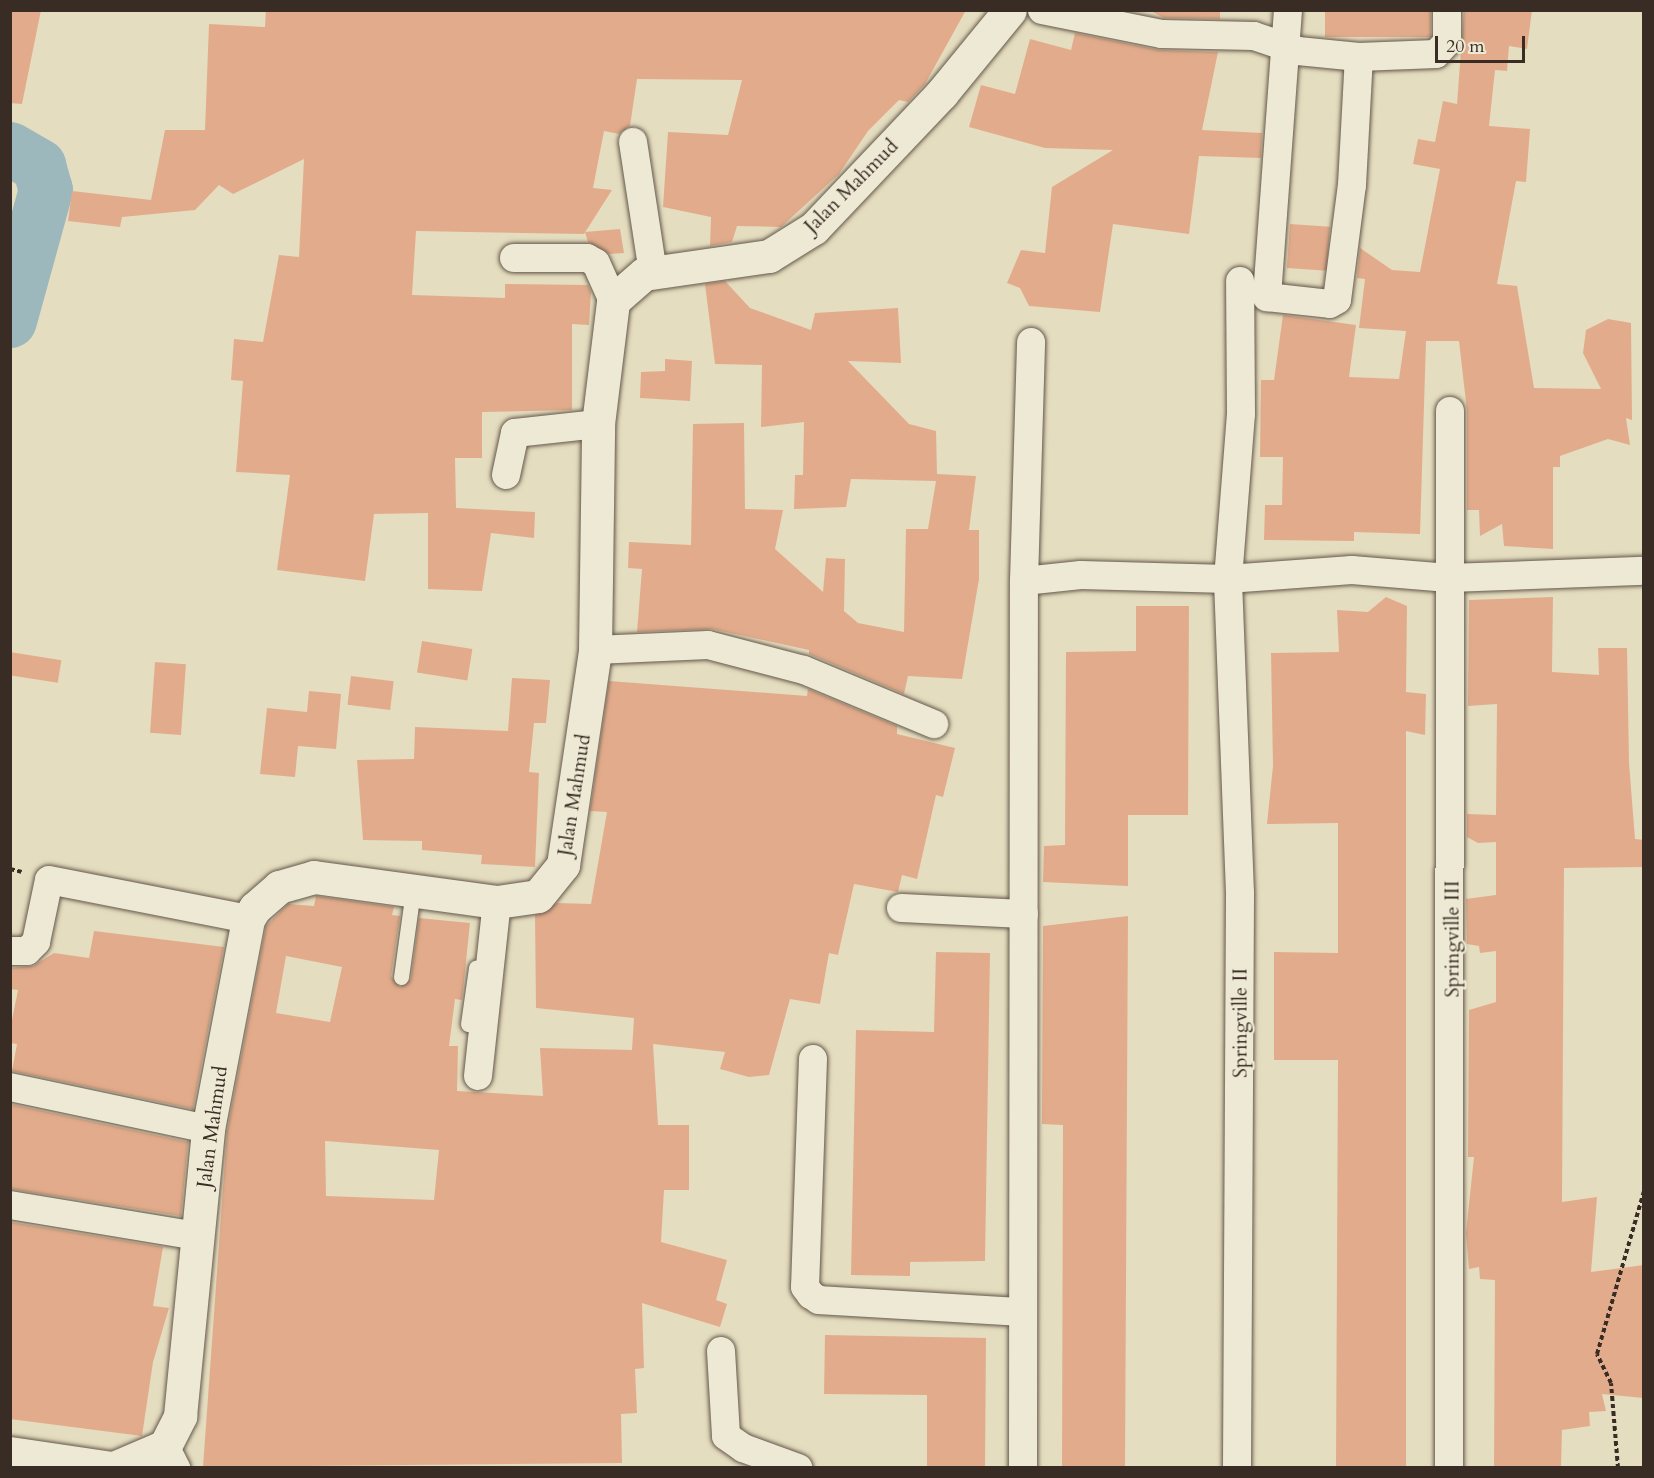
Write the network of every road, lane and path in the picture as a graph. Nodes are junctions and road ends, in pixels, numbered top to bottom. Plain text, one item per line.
1 (1010, 10) edge
2 (1042, 10) edge
3 (1287, 10) edge
4 (1447, 10) edge
5 (1285, 47) junction
6 (1359, 57) junction
7 (633, 142) dead end
8 (514, 258) dead end
9 (653, 273) junction
10 (1240, 281) dead end
11 (613, 301) junction
12 (1031, 342) dead end
13 (1450, 411) dead end
14 (598, 424) junction
15 (506, 475) dead end
16 (1644, 571) edge
17 (1449, 578) junction
18 (1228, 579) junction
19 (1024, 581) junction
20 (596, 650) junction
21 (933, 724) dead end
22 (413, 890) junction
23 (491, 901) junction
24 (901, 908) dead end
25 (1024, 914) junction
26 (248, 919) junction
27 (10, 951) edge
28 (401, 977) dead end
29 (468, 1023) dead end
30 (813, 1059) dead end
31 (478, 1076) dead end
32 (10, 1087) edge
33 (208, 1130) junction
34 (1644, 1191) edge
35 (10, 1205) edge
36 (198, 1236) junction
37 (1022, 1312) junction
38 (722, 1351) dead end
39 (10, 1453) edge
40 (170, 1457) edge
41 (113, 1467) edge
42 (798, 1467) edge
43 (1023, 1467) edge
44 (1237, 1467) edge
45 (1449, 1467) edge
46 (1618, 1467) edge

1 - 9 street, Jalan Mahmud
2 - 5 street
3 - 5 street
4 - 6 street
5 - 6 street
5 - 6 street
7 - 9 street
8 - 11 street
9 - 11 street, Jalan Mahmud
10 - 18 street, Springville II
11 - 14 street, Jalan Mahmud
12 - 19 street
13 - 17 street, Springville III
14 - 15 street
14 - 20 street, Jalan Mahmud
16 - 17 street
17 - 18 street
17 - 45 street, Springville III
18 - 19 street
18 - 44 street, Springville II
19 - 25 street
20 - 21 street
20 - 23 street, Jalan Mahmud
22 - 23 street, Jalan Mahmud
22 - 26 street, Jalan Mahmud
22 - 28 lane
23 - 29 lane
23 - 31 street
24 - 25 street
25 - 37 street
26 - 27 street
26 - 33 street, Jalan Mahmud
30 - 37 street
32 - 33 street
33 - 36 street, Jalan Mahmud
34 - 46 path
35 - 36 street
36 - 40 street, Jalan Mahmud
37 - 43 street
38 - 42 street
39 - 41 street, Jalan Mahmud
40 - 41 street, Jalan Mahmud

